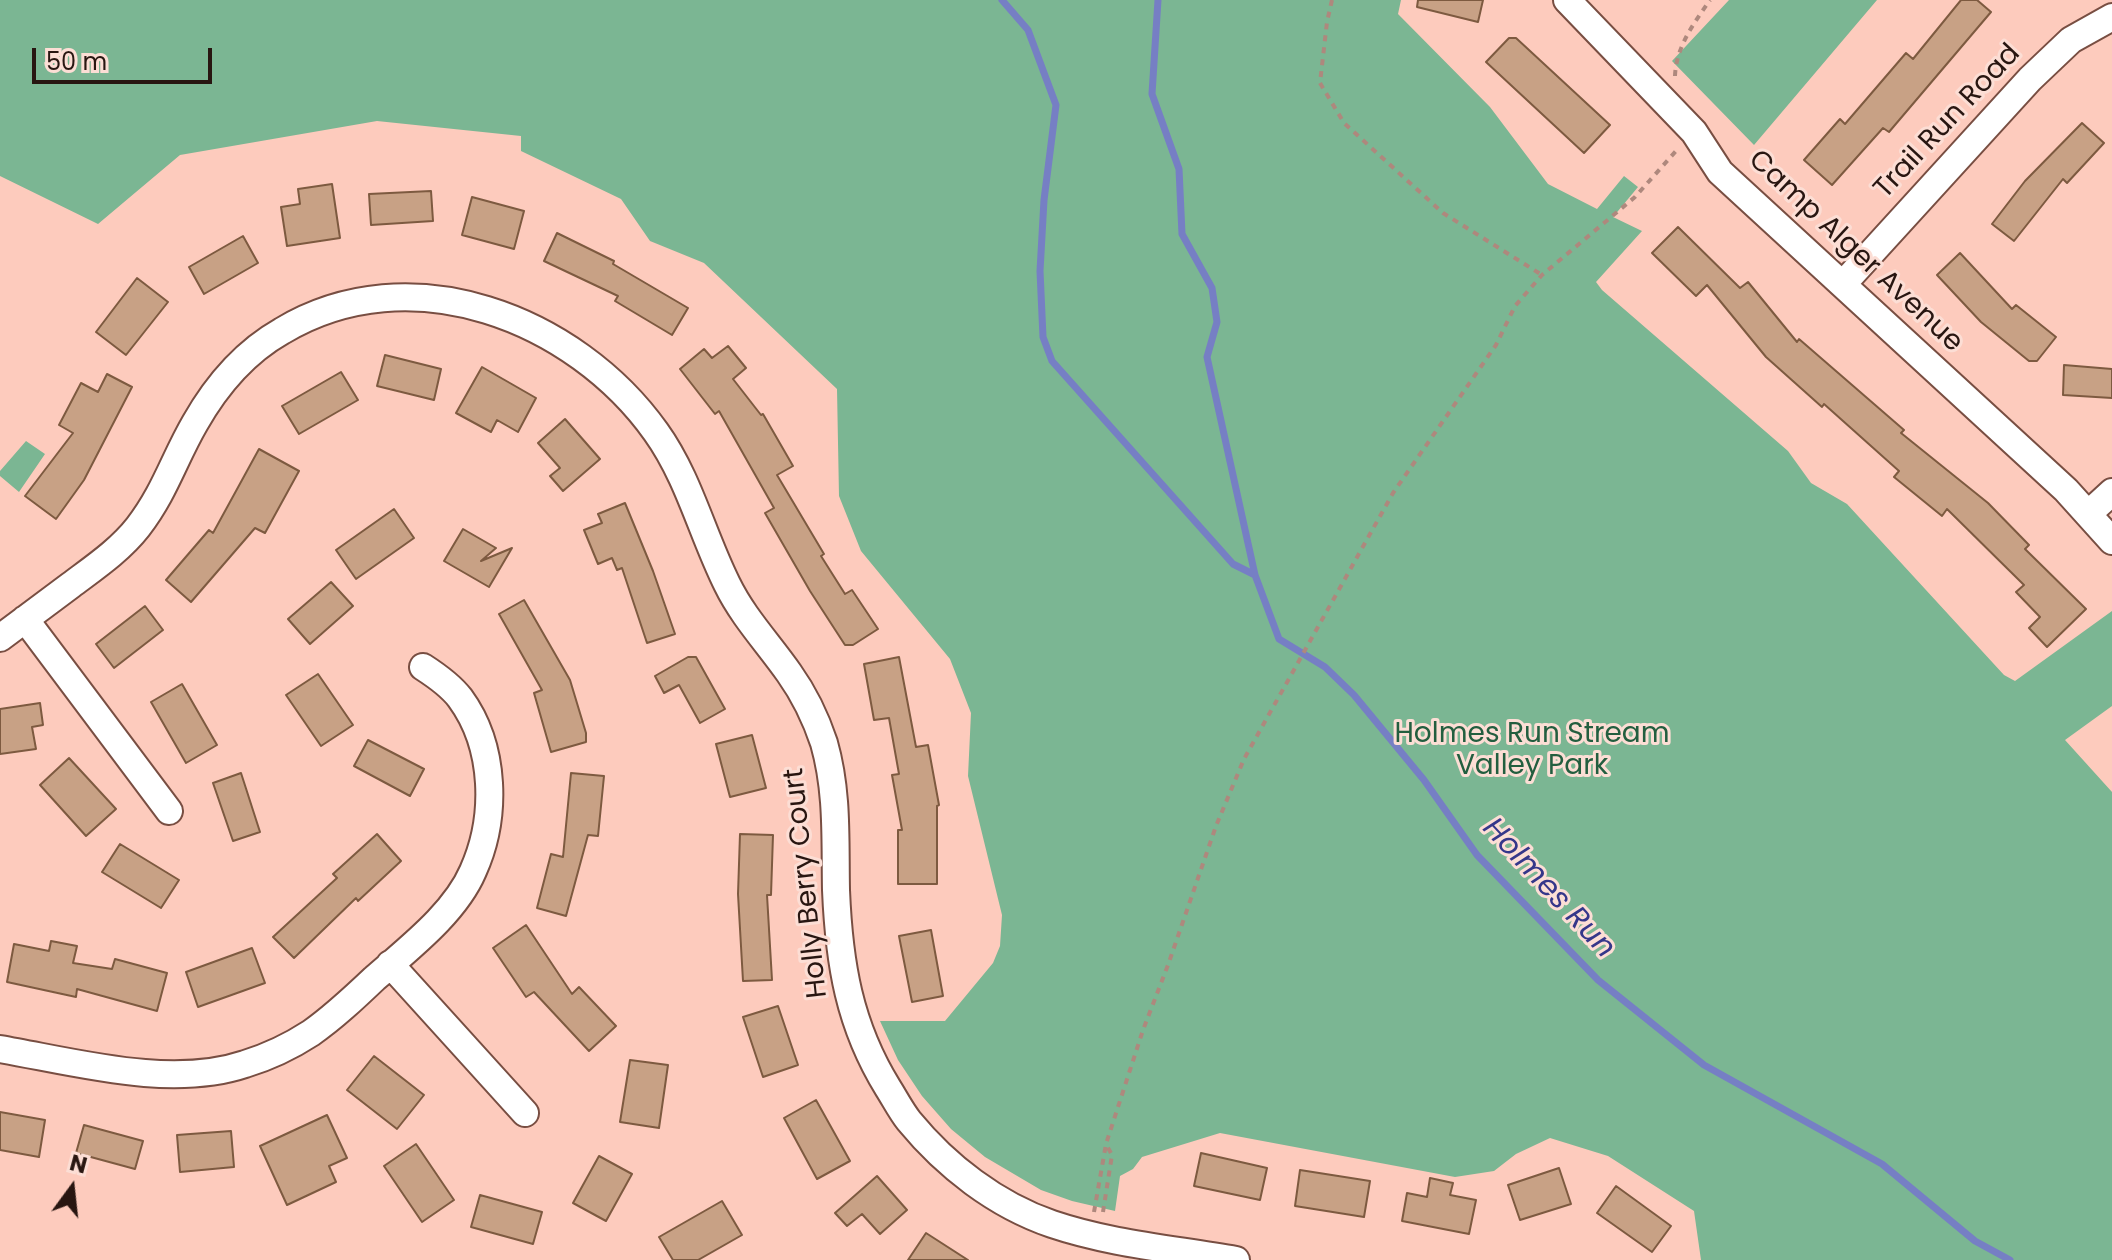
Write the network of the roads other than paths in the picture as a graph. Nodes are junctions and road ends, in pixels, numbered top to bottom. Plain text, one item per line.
1 (1567, 0) edge
2 (2112, 17) edge
3 (1843, 284) junction
4 (2112, 492) edge
5 (2088, 514) junction
6 (2112, 541) edge
7 (25, 619) junction
8 (0, 638) edge
9 (423, 667) dead end
10 (169, 811) dead end
11 (390, 964) junction
12 (0, 1049) edge
13 (525, 1113) dead end
14 (1236, 1260) edge

1 - 3 street, Camp Alger Avenue
2 - 3 street, Trail Run Road
3 - 5 street, Camp Alger Avenue
4 - 5 street
5 - 6 street, Camp Alger Avenue
7 - 8 street, Holly Berry Court
7 - 10 street
7 - 14 street, Holly Berry Court
9 - 11 street
11 - 12 street
11 - 13 street

